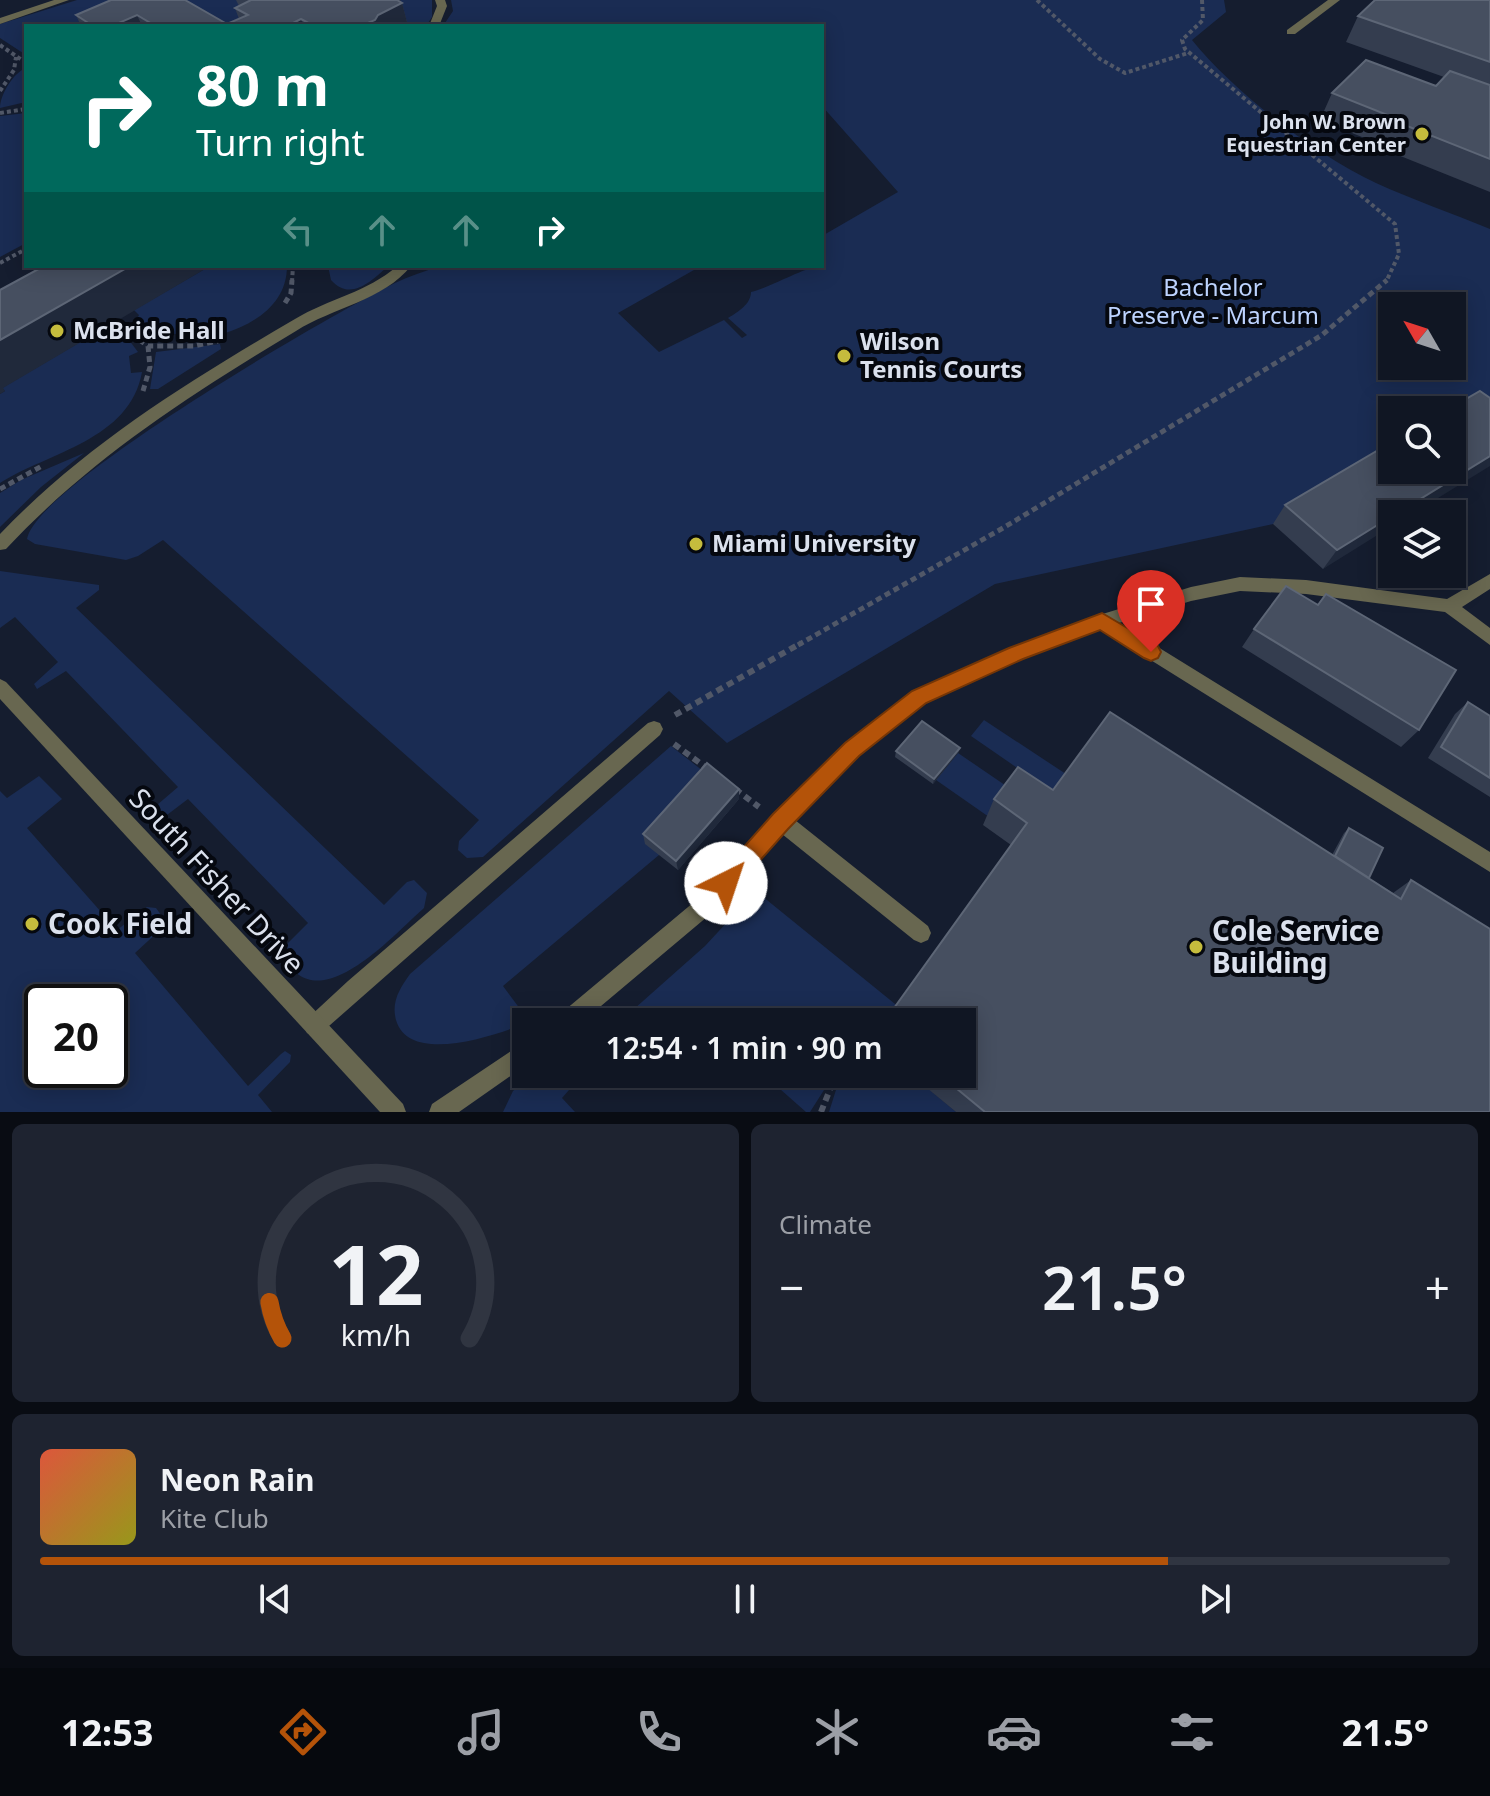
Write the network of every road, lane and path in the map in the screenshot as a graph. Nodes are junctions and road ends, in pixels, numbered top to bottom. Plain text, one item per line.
1 (64, 0) edge
2 (440, 0) edge
3 (1037, 0) edge
4 (1202, 0) edge
5 (1335, 0) edge
6 (0, 21) edge
7 (435, 24) edge
8 (1291, 32) dead end
9 (0, 45) edge
10 (6, 49) junction
11 (0, 52) edge
12 (1188, 53) junction
13 (16, 57) junction
14 (24, 62) edge
15 (0, 91) edge
16 (24, 109) edge
17 (0, 113) edge
18 (24, 251) edge
19 (0, 263) edge
20 (402, 268) edge
21 (115, 322) dead end
22 (231, 341) dead end
23 (0, 544) edge
24 (1490, 581) edge
25 (1449, 606) junction
26 (1102, 621) junction
27 (1490, 638) edge
28 (0, 687) edge
29 (654, 729) joint
30 (674, 744) dead end
31 (711, 771) edge
32 (733, 788) edge
33 (781, 821) junction
34 (1490, 863) edge
35 (921, 933) dead end
36 (583, 1008) edge
37 (314, 1026) junction
38 (512, 1062) edge
39 (830, 1088) edge
40 (395, 1112) edge
41 (440, 1112) edge
42 (821, 1112) edge

1 - 6 street
2 - 7 street
3 - 12 path
4 - 12 path
5 - 8 street
9 - 10 path
10 - 11 path
10 - 13 path
12 - 29 path
13 - 14 path
13 - 15 path
16 - 17 path
18 - 19 path
20 - 23 street
21 - 22 path
24 - 25 street
25 - 26 street
25 - 27 street
26 - 33 street
26 - 34 street
28 - 37 street, South Fisher Drive
29 - 37 street
30 - 31 path
32 - 33 path
33 - 35 street
33 - 36 street
37 - 40 street, South Fisher Drive
38 - 41 street
39 - 42 path

